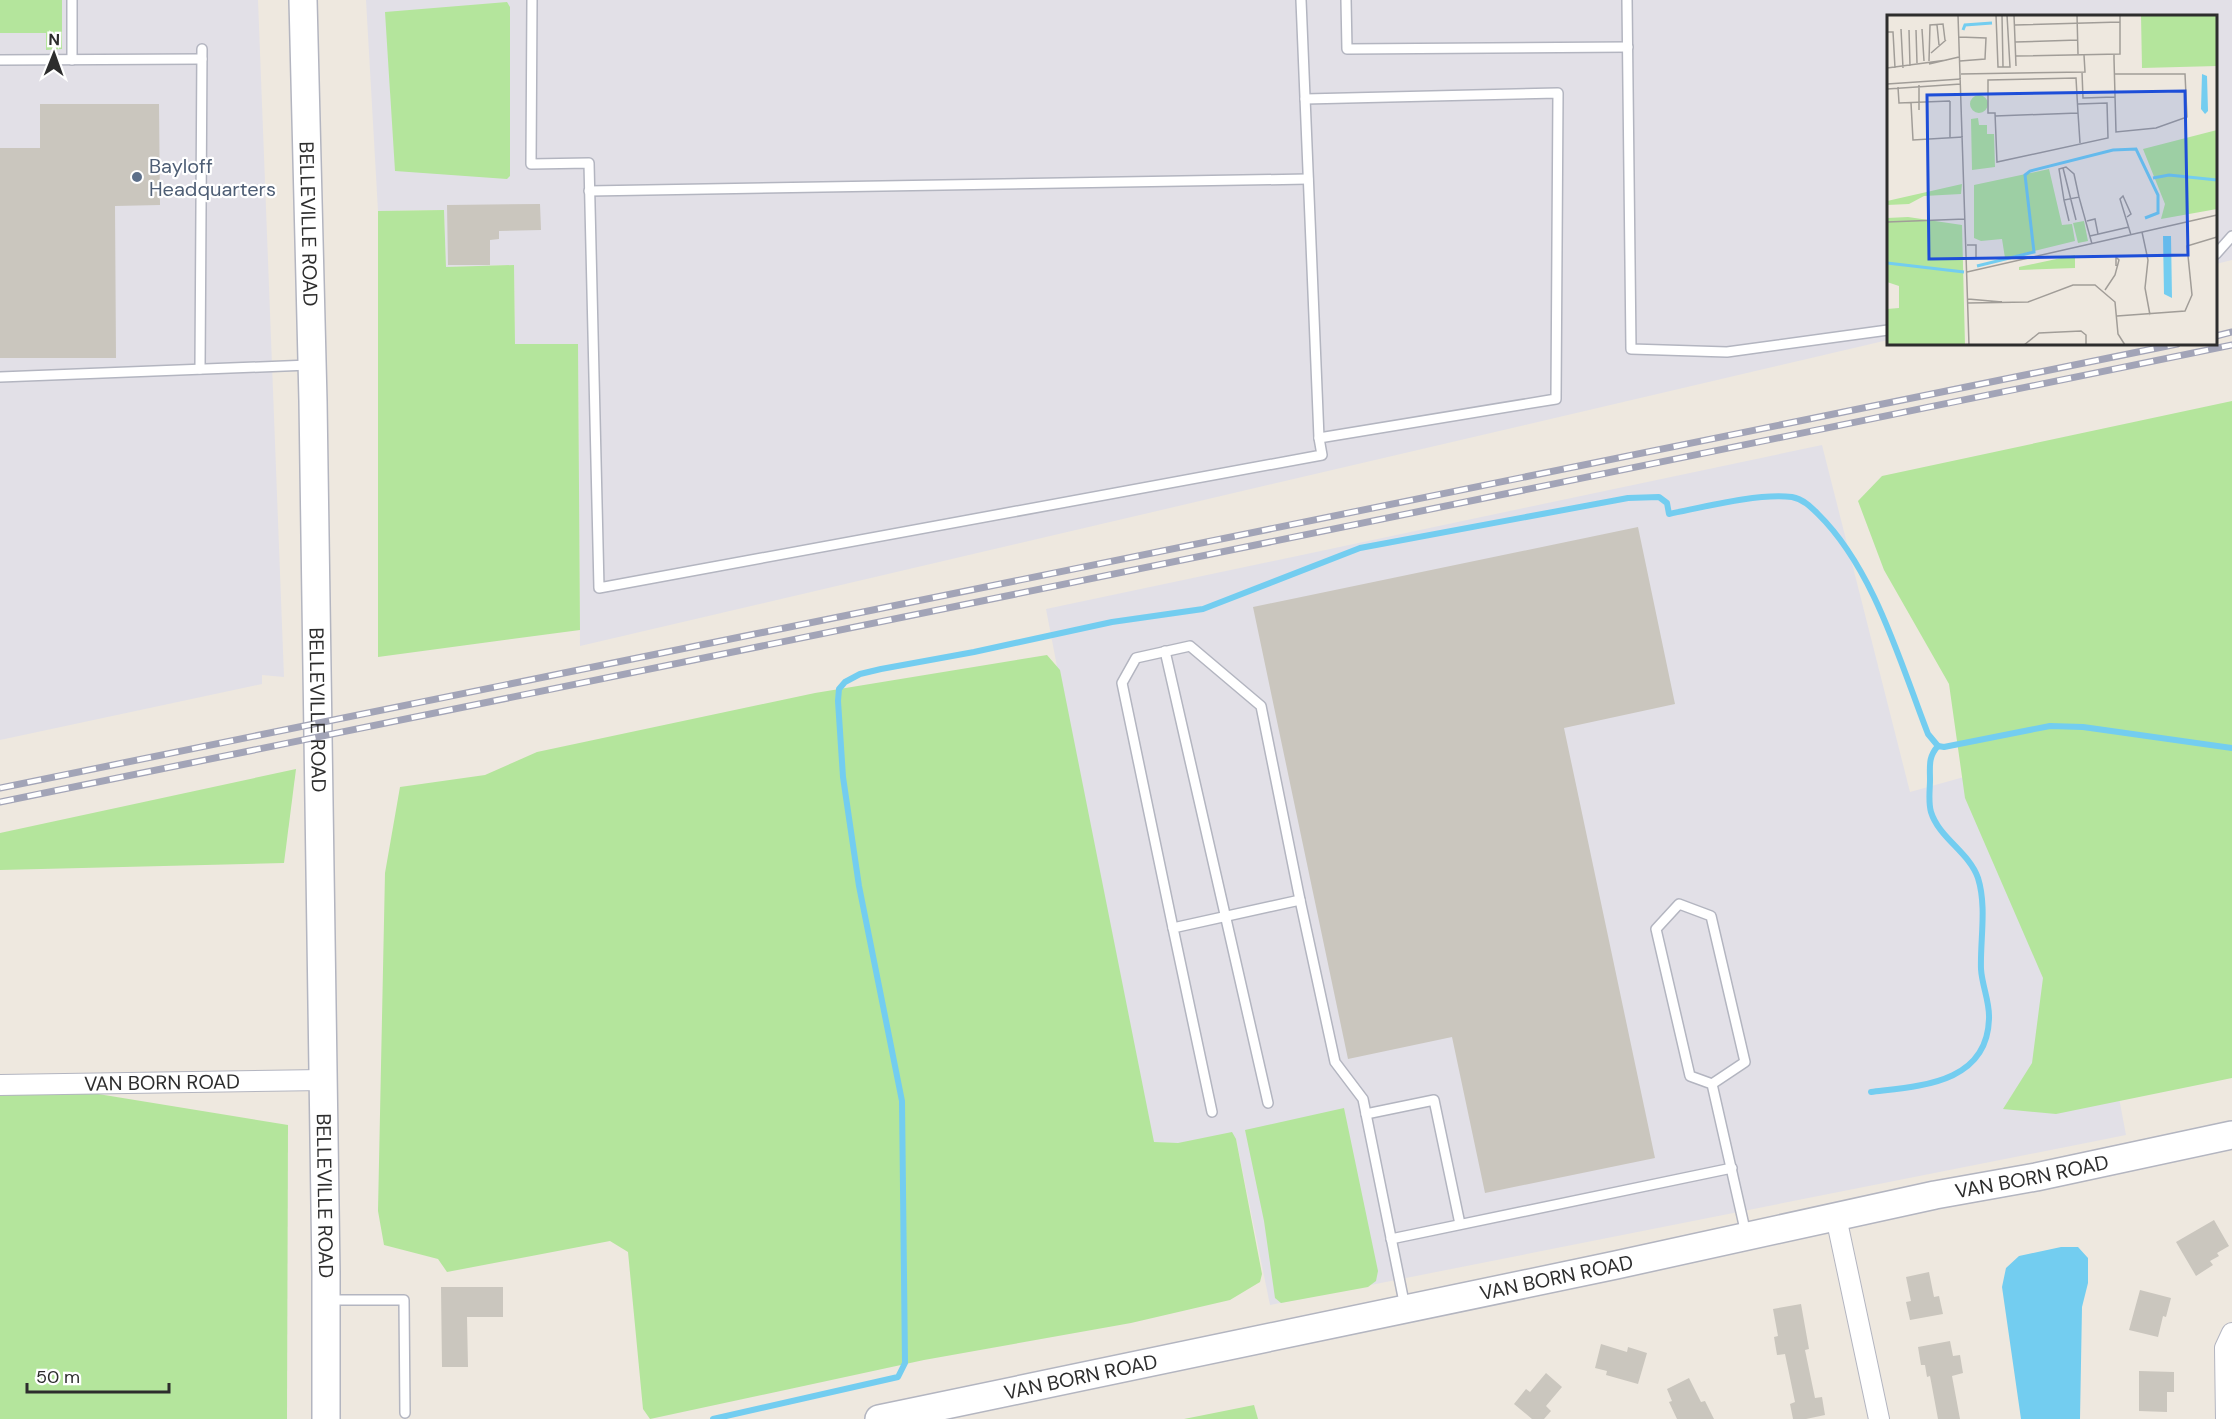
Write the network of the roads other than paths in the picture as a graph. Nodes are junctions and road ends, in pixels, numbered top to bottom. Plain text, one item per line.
1 (72, 0) edge
2 (303, 0) edge
3 (531, 0) edge
4 (1301, 0) edge
5 (1346, 0) edge
6 (1627, 0) edge
7 (1628, 47) junction
8 (0, 60) edge
9 (72, 60) junction
10 (1305, 99) junction
11 (1308, 179) junction
12 (589, 191) junction
13 (2232, 236) edge
14 (2217, 253) edge
15 (1887, 330) edge
16 (310, 365) junction
17 (200, 369) junction
18 (0, 377) edge
19 (1319, 438) junction
20 (1165, 651) junction
21 (1300, 900) junction
22 (1225, 917) junction
23 (1173, 928) junction
24 (323, 1080) junction
25 (1712, 1084) junction
26 (0, 1085) edge
27 (1268, 1103) dead end
28 (1212, 1112) dead end
29 (1366, 1114) junction
30 (2232, 1135) edge
31 (1732, 1168) junction
32 (1836, 1217) junction
33 (1460, 1224) junction
34 (1746, 1236) junction
35 (1391, 1239) junction
36 (326, 1300) junction
37 (1406, 1309) junction
38 (2232, 1333) edge
39 (405, 1413) dead end
40 (326, 1419) edge
41 (879, 1419) edge
42 (1879, 1419) edge
43 (2226, 1419) edge

1 - 9 lane
2 - 16 main road, BELLEVILLE ROAD
3 - 12 lane
4 - 10 lane
5 - 7 lane
6 - 7 lane
7 - 15 lane
8 - 9 lane
9 - 17 lane
10 - 11 lane
10 - 19 lane
11 - 12 lane
11 - 19 lane
12 - 19 lane
13 - 14 lane
16 - 17 lane
16 - 24 main road, BELLEVILLE ROAD
17 - 18 lane
20 - 21 lane
20 - 22 lane
20 - 23 lane
21 - 22 lane
21 - 29 lane
22 - 23 lane
22 - 27 lane
23 - 28 lane
24 - 26 street, VAN BORN ROAD
24 - 36 main road, BELLEVILLE ROAD
25 - 25 lane
25 - 31 lane
29 - 33 lane
29 - 35 lane
30 - 32 main road, VAN BORN ROAD
31 - 33 lane
31 - 34 lane
32 - 34 main road, VAN BORN ROAD
32 - 42 street
33 - 35 lane
34 - 37 main road, VAN BORN ROAD
35 - 37 lane
36 - 39 lane
36 - 40 main road, BELLEVILLE ROAD
37 - 41 main road, VAN BORN ROAD
38 - 43 street

